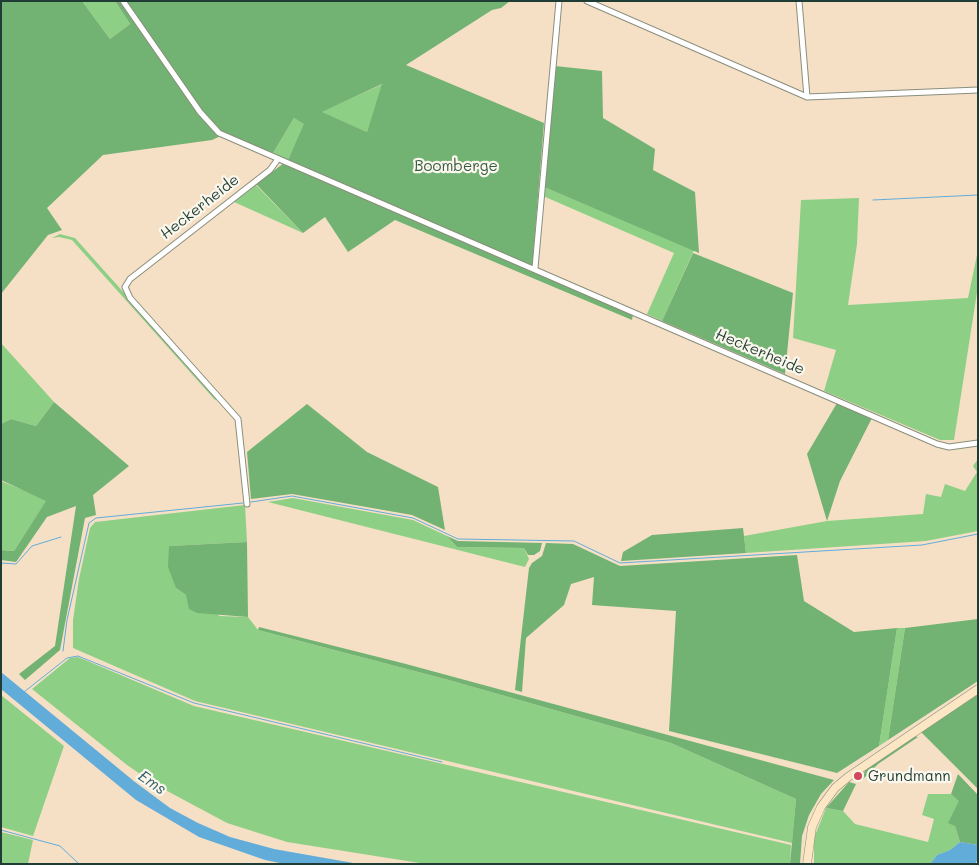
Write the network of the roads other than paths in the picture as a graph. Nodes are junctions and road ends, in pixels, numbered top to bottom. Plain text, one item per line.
1 (123, 1) edge
2 (559, 1) edge
3 (587, 1) edge
4 (799, 1) edge
5 (978, 90) edge
6 (807, 97) junction
7 (278, 159) junction
8 (535, 268) junction
9 (978, 443) edge
10 (247, 504) dead end
11 (978, 689) edge
12 (807, 864) edge

1 - 7 street
2 - 8 street
3 - 6 street
4 - 6 street
5 - 6 street
7 - 8 street, Heckerheide
7 - 10 street, Heckerheide
8 - 9 street, Heckerheide
11 - 12 main road

